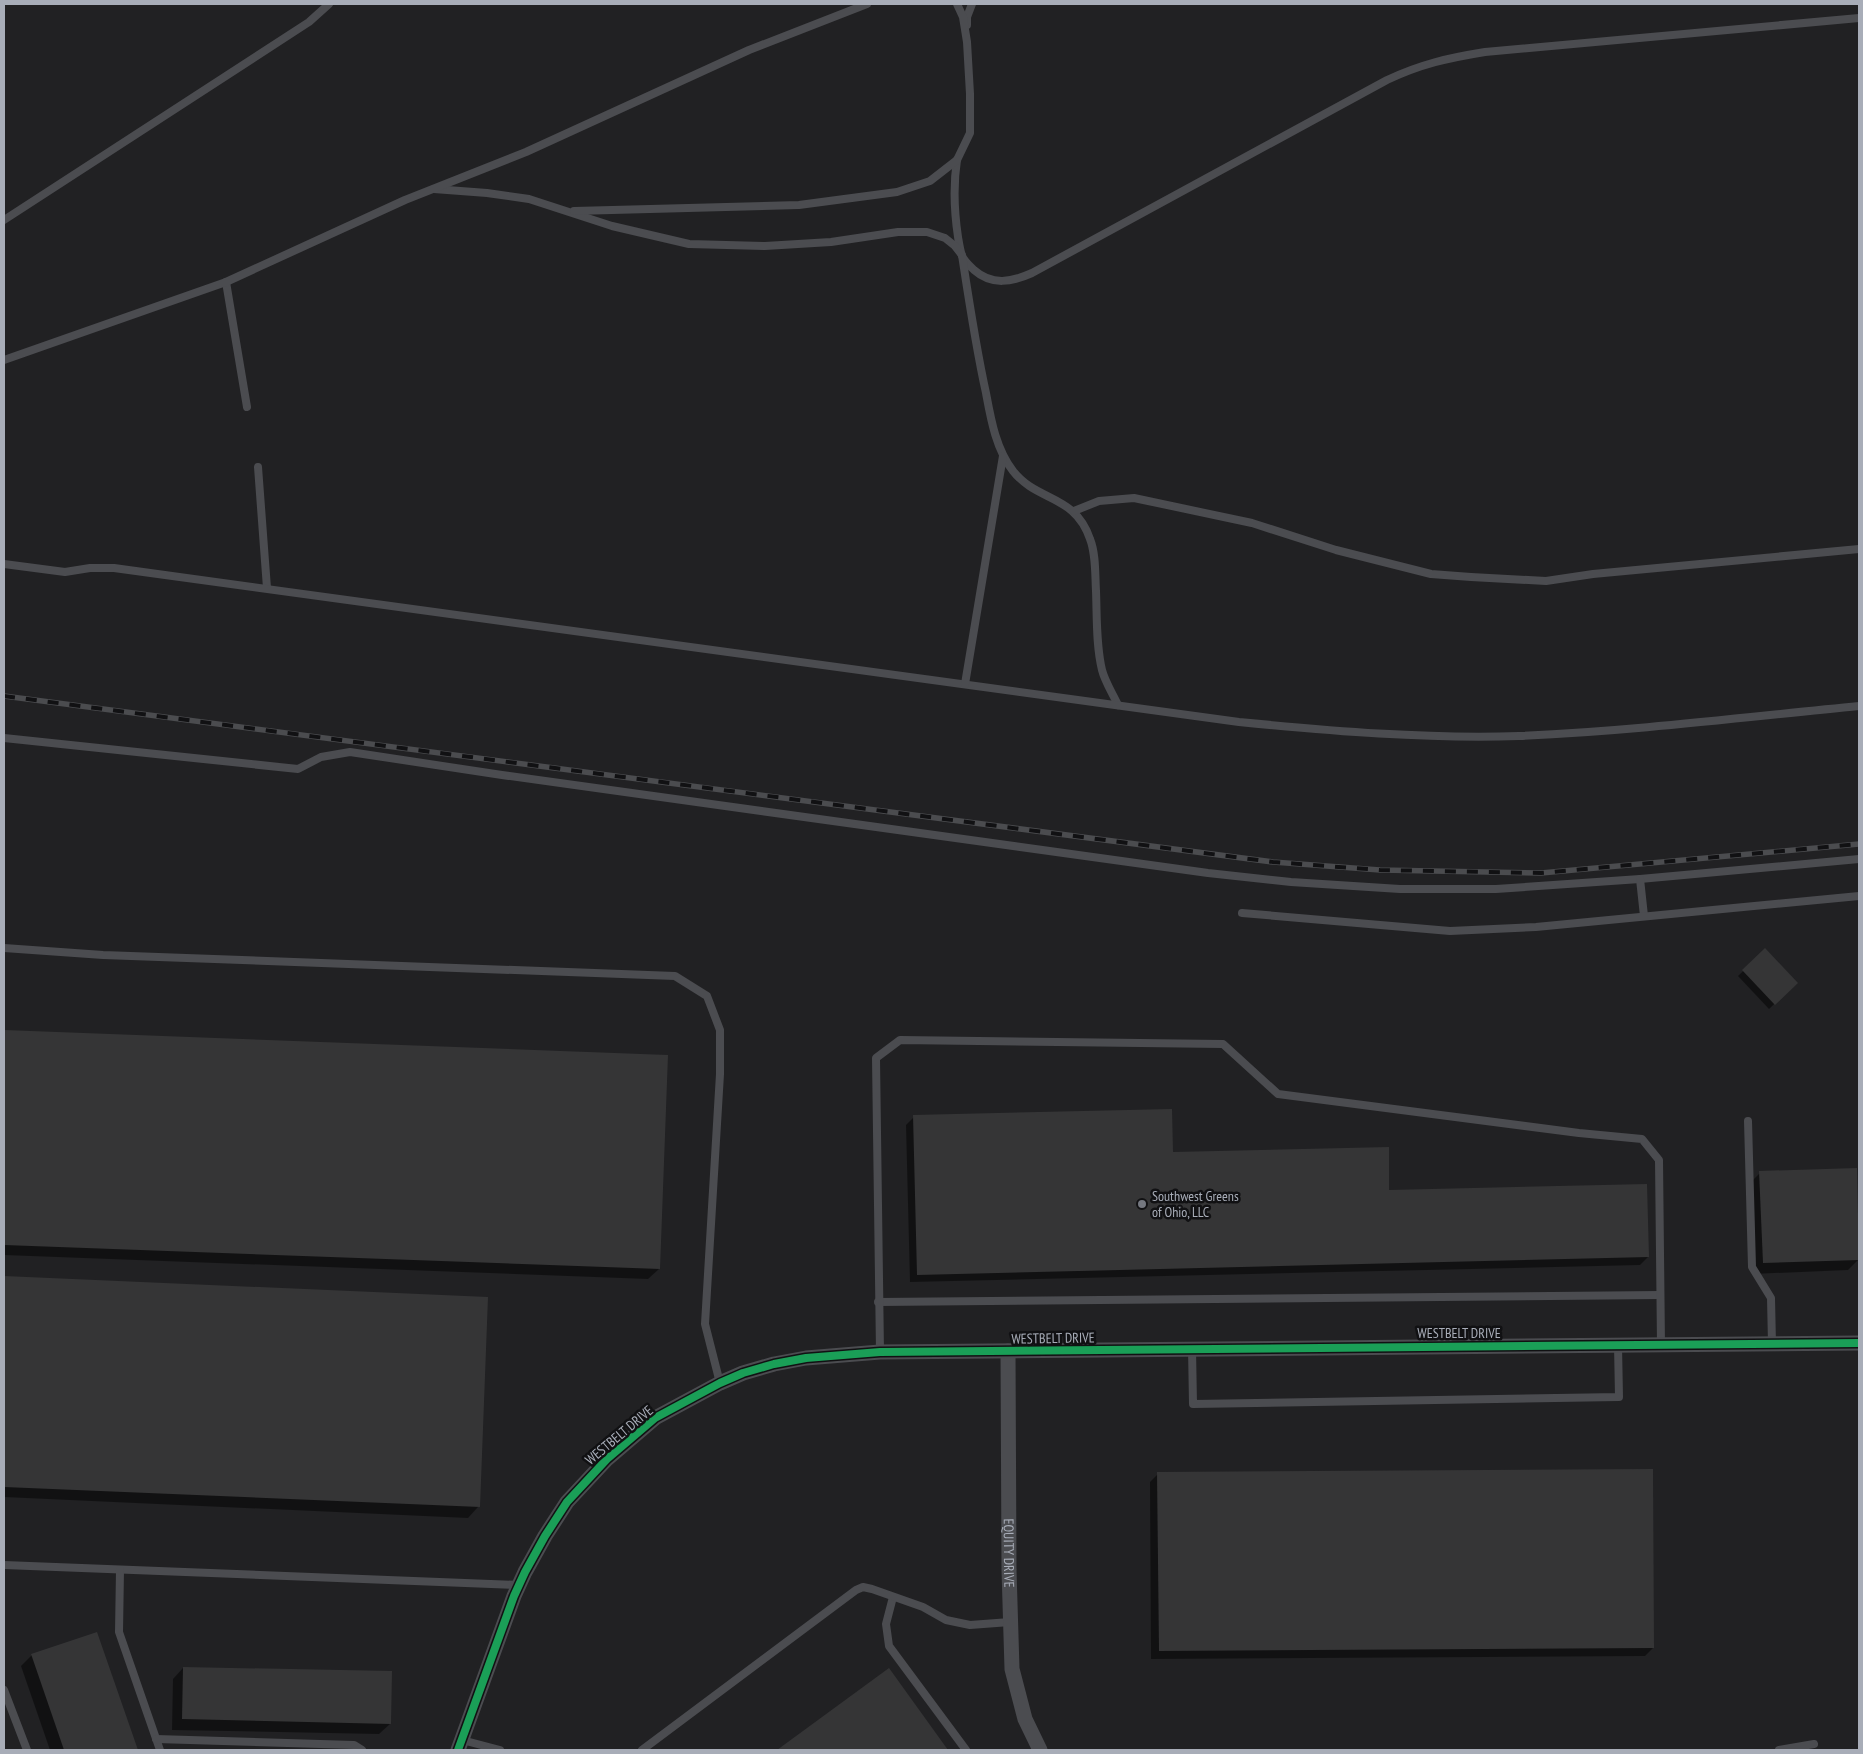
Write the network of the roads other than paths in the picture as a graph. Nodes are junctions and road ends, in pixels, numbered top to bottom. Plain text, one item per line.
1 (329, 4) edge
2 (867, 4) edge
3 (957, 4) edge
4 (972, 4) edge
5 (1859, 18) edge
6 (967, 42) junction
7 (957, 160) junction
8 (434, 189) junction
9 (567, 212) junction
10 (4, 220) edge
11 (962, 255) junction
12 (226, 282) junction
13 (4, 360) edge
14 (247, 406) dead end
15 (1003, 456) junction
16 (258, 467) dead end
17 (1074, 511) junction
18 (1859, 549) edge
19 (4, 564) edge
20 (267, 588) junction
21 (965, 684) junction
22 (1118, 705) junction
23 (1859, 706) edge
24 (4, 738) edge
25 (1859, 859) edge
26 (1640, 879) junction
27 (1859, 896) edge
28 (1242, 913) dead end
29 (1644, 916) junction
30 (4, 948) edge
31 (1748, 1121) dead end
32 (1660, 1295) junction
33 (878, 1302) junction
34 (1859, 1343) edge
35 (1772, 1344) junction
36 (1618, 1345) junction
37 (1662, 1345) junction
38 (1192, 1348) junction
39 (1008, 1351) junction
40 (880, 1352) junction
41 (720, 1383) junction
42 (4, 1565) edge
43 (120, 1570) junction
44 (518, 1585) junction
45 (893, 1597) junction
46 (1010, 1622) junction
47 (4, 1690) edge
48 (156, 1738) junction
49 (1814, 1744) dead end
50 (460, 1745) edge
51 (28, 1750) edge
52 (160, 1750) edge
53 (362, 1750) edge
54 (500, 1750) edge
55 (642, 1750) edge
56 (966, 1750) edge
57 (1040, 1750) edge
58 (1779, 1750) edge

1 - 10 lane
2 - 8 lane
3 - 6 lane
4 - 6 lane
5 - 11 lane
6 - 7 lane
7 - 9 lane
7 - 11 lane
8 - 9 lane
8 - 12 lane
9 - 11 lane
11 - 15 lane
12 - 13 lane
12 - 14 lane
15 - 17 lane
15 - 21 lane
16 - 20 lane
17 - 18 lane
17 - 22 lane
19 - 20 lane
20 - 21 lane
21 - 22 lane
22 - 23 lane
24 - 26 lane
25 - 26 lane
26 - 29 lane
27 - 29 lane
28 - 29 lane
30 - 41 lane
31 - 35 lane
32 - 33 lane
32 - 33 lane
32 - 37 lane
33 - 40 lane
34 - 35 street, WESTBELT DRIVE
35 - 37 street, WESTBELT DRIVE
36 - 37 street, WESTBELT DRIVE
36 - 38 street, WESTBELT DRIVE
36 - 38 lane
38 - 39 street, WESTBELT DRIVE
39 - 40 street, WESTBELT DRIVE
39 - 46 street, EQUITY DRIVE
40 - 41 street, WESTBELT DRIVE
41 - 44 street, WESTBELT DRIVE
42 - 43 lane
43 - 44 lane
43 - 48 lane
44 - 50 street, WESTBELT DRIVE
45 - 46 lane
45 - 55 lane
45 - 56 lane
46 - 57 street, EQUITY DRIVE
47 - 51 lane
48 - 52 lane
48 - 53 lane
49 - 58 lane
50 - 54 lane

